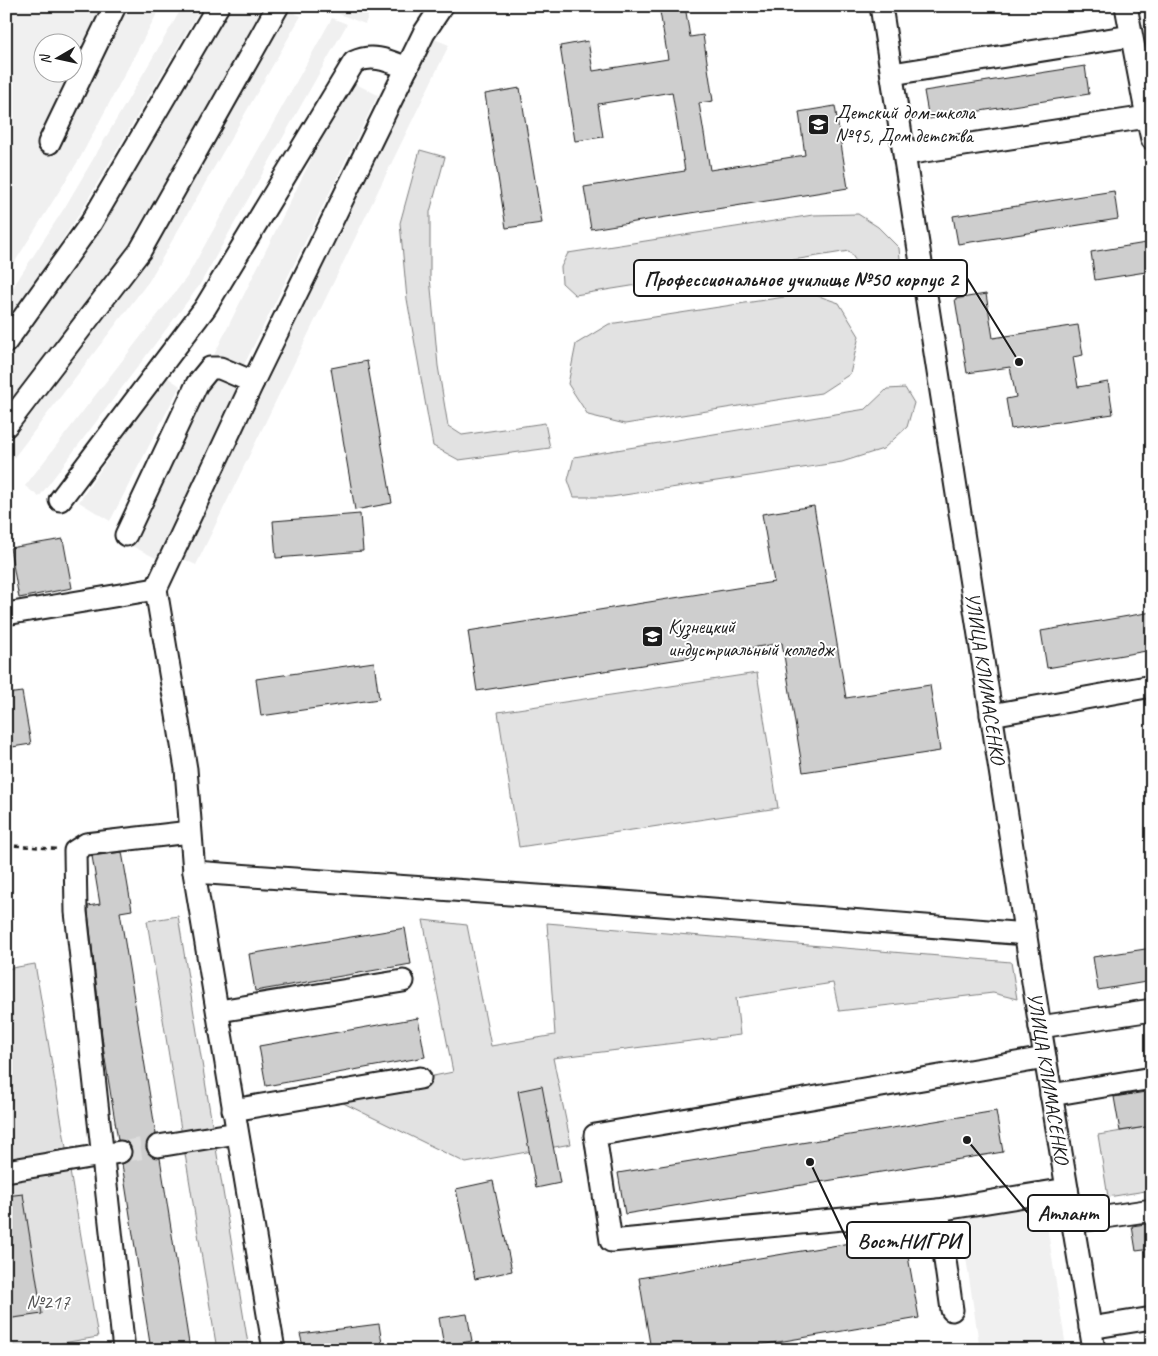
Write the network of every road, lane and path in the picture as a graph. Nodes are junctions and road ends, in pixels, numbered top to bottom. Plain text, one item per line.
1 (115, 6) edge
2 (218, 6) edge
3 (442, 6) edge
4 (882, 6) edge
5 (1126, 6) edge
6 (273, 8) edge
7 (1131, 36) junction
8 (407, 68) junction
9 (892, 74) junction
10 (1146, 117) junction
11 (1152, 139) edge
12 (49, 143) dead end
13 (905, 154) junction
14 (6, 342) edge
15 (253, 382) junction
16 (6, 426) edge
17 (60, 500) dead end
18 (126, 535) dead end
19 (156, 589) junction
20 (6, 614) edge
21 (1152, 686) edge
22 (991, 715) junction
23 (190, 832) junction
24 (6, 845) edge
25 (75, 850) junction
26 (194, 872) junction
27 (1026, 934) junction
28 (403, 980) dead end
29 (1152, 1010) edge
30 (219, 1011) junction
31 (1040, 1027) junction
32 (1045, 1058) junction
33 (420, 1078) dead end
34 (1152, 1078) edge
35 (1051, 1095) junction
36 (234, 1110) junction
37 (237, 1133) junction
38 (158, 1146) tunnel mouth
39 (112, 1154) junction
40 (6, 1171) edge
41 (1067, 1189) junction
42 (938, 1210) junction
43 (1152, 1210) edge
44 (1072, 1222) junction
45 (952, 1310) dead end
46 (1152, 1318) edge
47 (1090, 1328) junction
48 (124, 1350) edge
49 (274, 1350) edge
50 (1094, 1350) edge

1 - 12 street
2 - 14 street
3 - 8 street
4 - 9 street, УЛИЦА КЛИМАСЕНКО
5 - 7 street
6 - 16 street
7 - 9 street
7 - 10 street
8 - 15 street
8 - 17 street
9 - 13 street, УЛИЦА КЛИМАСЕНКО
10 - 11 street
10 - 13 street
13 - 22 street, УЛИЦА КЛИМАСЕНКО
15 - 18 street
15 - 19 street
19 - 20 street
19 - 23 street
21 - 22 street
22 - 27 street, УЛИЦА КЛИМАСЕНКО
23 - 25 street
23 - 26 street
24 - 25 path
25 - 39 street
26 - 27 street
26 - 30 street
27 - 31 street, УЛИЦА КЛИМАСЕНКО
28 - 30 street
29 - 31 street
30 - 36 street
31 - 32 street, УЛИЦА КЛИМАСЕНКО
32 - 35 street, УЛИЦА КЛИМАСЕНКО
32 - 42 street
33 - 36 street
34 - 35 street
35 - 41 street, УЛИЦА КЛИМАСЕНКО
36 - 37 street
37 - 38 street
37 - 49 street
39 - 40 street
39 - 48 street
41 - 42 street
41 - 44 street, УЛИЦА КЛИМАСЕНКО
42 - 45 street
43 - 44 street
44 - 47 street, УЛИЦА КЛИМАСЕНКО
46 - 47 street
47 - 50 street, УЛИЦА КЛИМАСЕНКО

